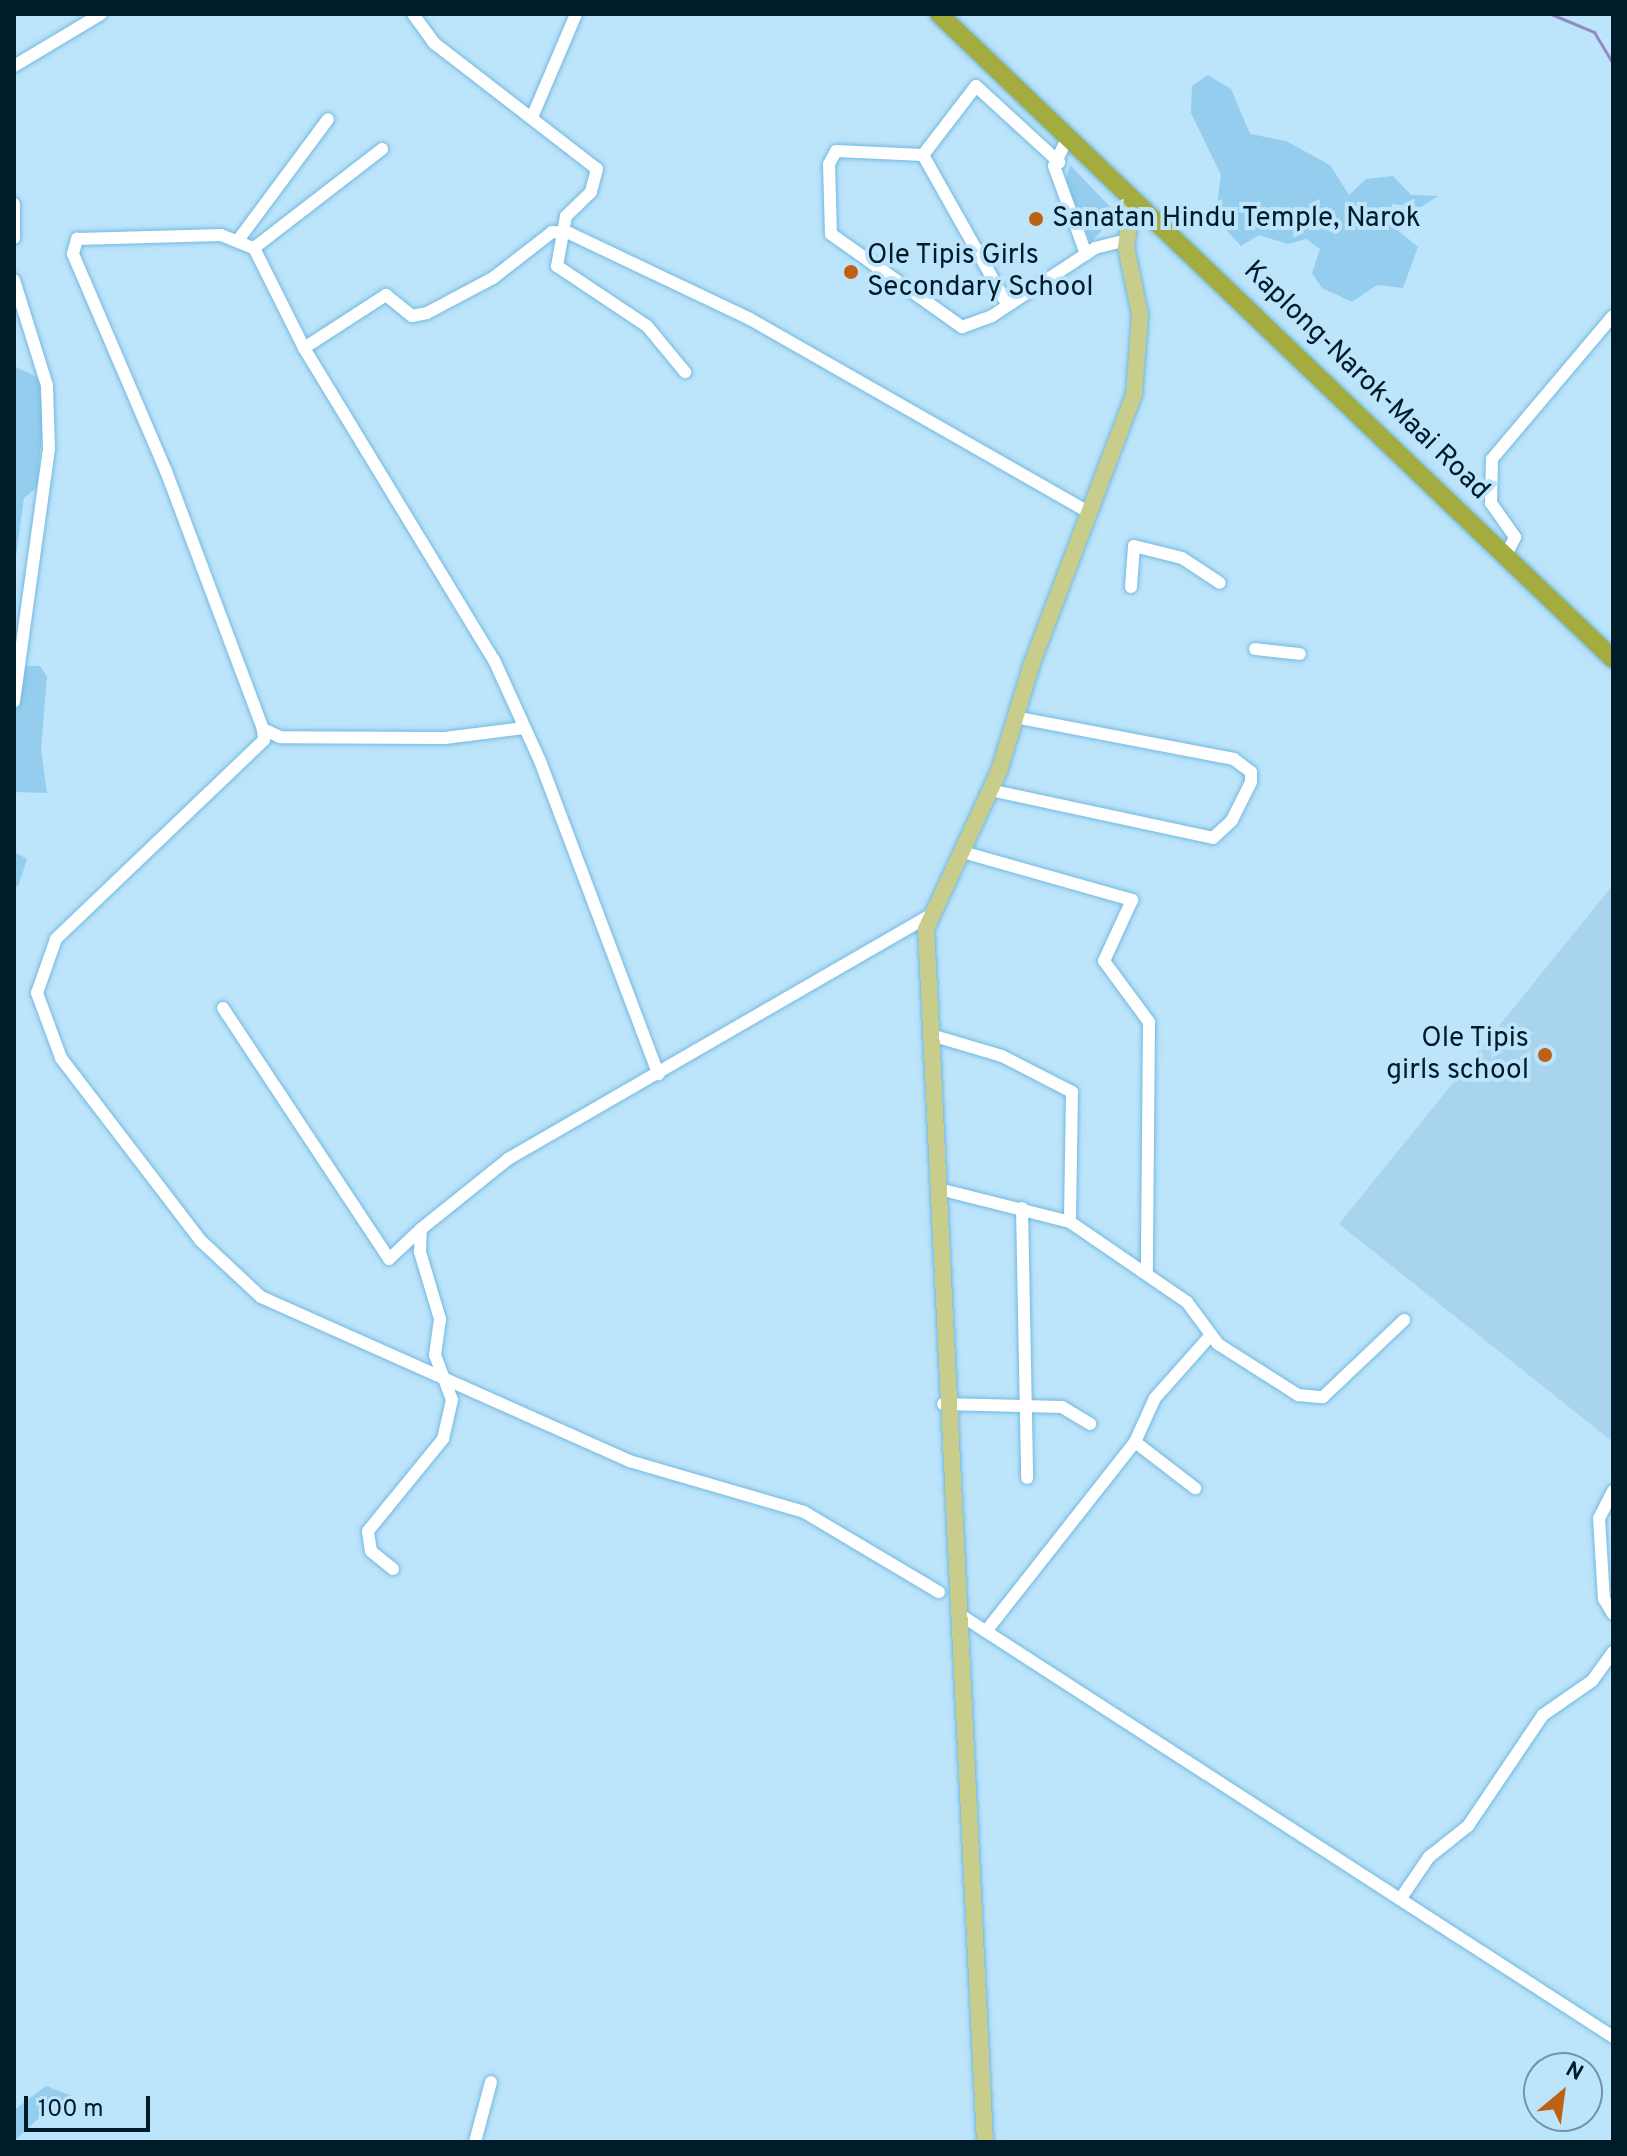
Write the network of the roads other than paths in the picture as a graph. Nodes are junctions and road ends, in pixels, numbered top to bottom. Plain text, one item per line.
1 (101, 14) edge
2 (413, 14) edge
3 (576, 14) edge
4 (939, 14) edge
5 (14, 66) edge
6 (533, 115) junction
7 (328, 119) dead end
8 (1068, 137) junction
9 (382, 149) dead end
10 (923, 155) junction
11 (1059, 162) junction
12 (1133, 198) junction
13 (14, 204) edge
14 (559, 233) junction
15 (14, 238) edge
16 (239, 239) junction
17 (1126, 240) junction
18 (254, 248) junction
19 (1086, 254) junction
20 (14, 280) edge
21 (1007, 304) junction
22 (1613, 316) edge
23 (304, 348) junction
24 (685, 372) dead end
25 (1089, 512) junction
26 (1506, 555) junction
27 (1220, 583) dead end
28 (1131, 587) dead end
29 (1255, 649) dead end
30 (1300, 654) dead end
31 (1613, 659) edge
32 (14, 702) edge
33 (1019, 718) junction
34 (524, 728) junction
35 (263, 729) junction
36 (990, 790) junction
37 (966, 853) junction
38 (928, 917) junction
39 (223, 1008) dead end
40 (931, 1035) junction
41 (658, 1074) junction
42 (939, 1189) junction
43 (1022, 1208) junction
44 (1070, 1222) junction
45 (421, 1229) junction
46 (1147, 1274) junction
47 (1404, 1320) dead end
48 (1211, 1335) junction
49 (443, 1376) junction
50 (943, 1404) junction
51 (1026, 1406) junction
52 (1090, 1424) dead end
53 (1135, 1442) junction
54 (1027, 1478) dead end
55 (1195, 1488) dead end
56 (1613, 1491) edge
57 (393, 1569) dead end
58 (939, 1592) dead end
59 (959, 1614) junction
60 (1613, 1614) edge
61 (987, 1630) junction
62 (1613, 1652) edge
63 (1401, 1898) junction
64 (1613, 2037) edge
65 (491, 2082) dead end
66 (475, 2142) edge
67 (985, 2142) edge

1 - 5 street
2 - 6 street
3 - 6 street
4 - 8 highway, Kaplong-Narok-Maai Road
6 - 14 street
7 - 16 street
8 - 11 street
8 - 12 highway, Kaplong-Narok-Maai Road
9 - 18 street
10 - 11 street
10 - 21 street
10 - 21 street
11 - 19 street
12 - 17 main road
12 - 26 highway, Kaplong-Narok-Maai Road
13 - 15 street
14 - 23 street
14 - 24 street
14 - 25 street
16 - 18 street
16 - 35 street
17 - 19 street
17 - 25 main road
18 - 23 street
19 - 21 street
20 - 32 street
22 - 26 street
23 - 34 street
25 - 33 main road
26 - 31 highway, Kaplong-Narok-Maai Road
27 - 28 street
29 - 30 street
33 - 36 main road
33 - 36 street
34 - 35 street
34 - 41 street
35 - 49 street
36 - 37 main road
37 - 38 main road
37 - 46 street
38 - 40 main road
38 - 41 street
39 - 45 street
40 - 42 main road
40 - 44 street
41 - 45 street
42 - 43 street
42 - 50 main road
43 - 44 street
43 - 51 street
44 - 46 street
45 - 49 street
46 - 48 street
47 - 48 street
48 - 53 street
49 - 57 street
49 - 58 street
50 - 51 street
50 - 59 main road
51 - 52 street
51 - 54 street
53 - 55 street
53 - 61 street
56 - 60 street
59 - 61 street
59 - 67 main road
61 - 63 street
62 - 63 street
63 - 64 street
65 - 66 street

